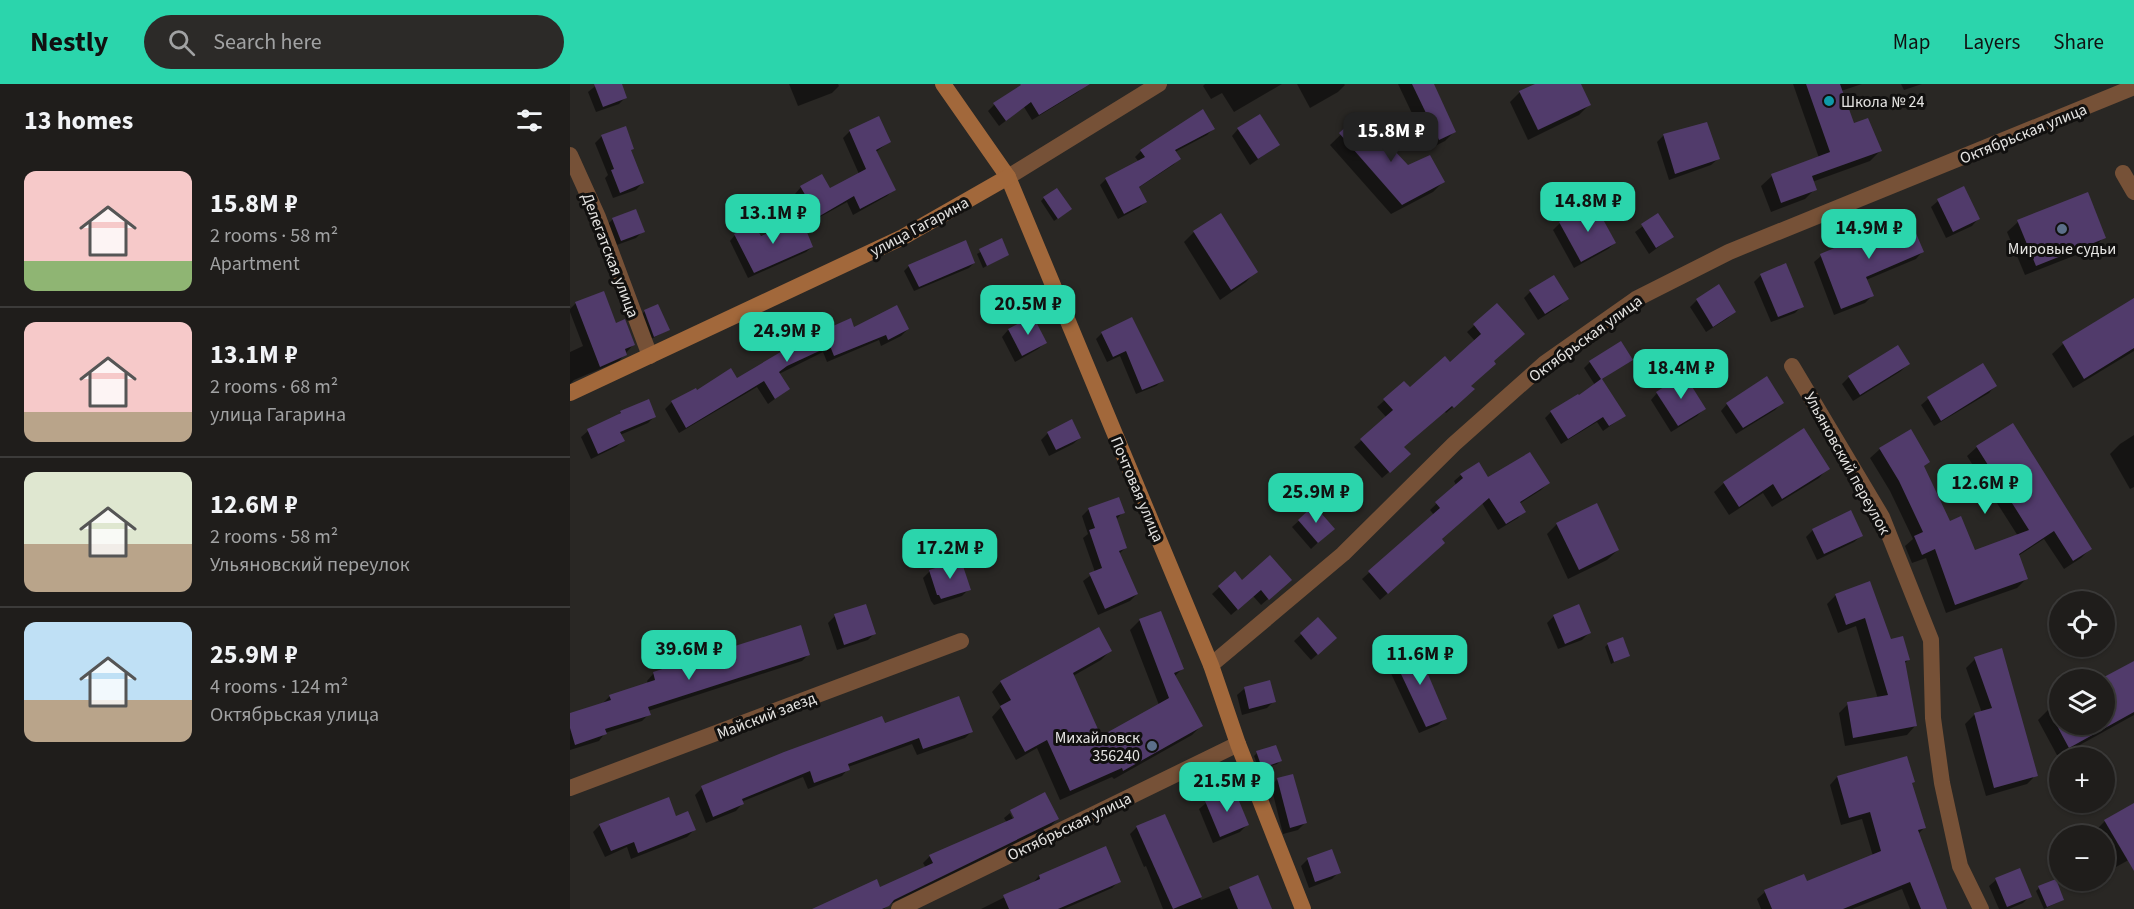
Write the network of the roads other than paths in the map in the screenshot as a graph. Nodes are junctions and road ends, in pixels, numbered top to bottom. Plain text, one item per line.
1 (943, 84) edge
2 (1160, 84) edge
3 (2134, 87) edge
4 (570, 155) edge
5 (2123, 173) dead end
6 (1008, 177) junction
7 (2134, 192) edge
8 (650, 356) junction
9 (1792, 366) dead end
10 (570, 393) edge
11 (961, 641) dead end
12 (1211, 665) junction
13 (1238, 744) junction
14 (570, 788) edge
15 (899, 909) edge
16 (1303, 909) edge
17 (1981, 909) edge

1 - 6 main road, Почтовая улица
2 - 6 street, улица Гагарина
3 - 12 street, Октябрьская улица
4 - 8 street, Делегатская улица
5 - 7 street
6 - 8 main road, улица Гагарина
6 - 12 main road, Почтовая улица
8 - 10 main road, улица Гагарина
9 - 17 street, Ульяновский переулок
11 - 14 street, Майский заезд
12 - 13 main road, Почтовая улица
13 - 15 street, Октябрьская улица
13 - 16 main road, Почтовая улица

